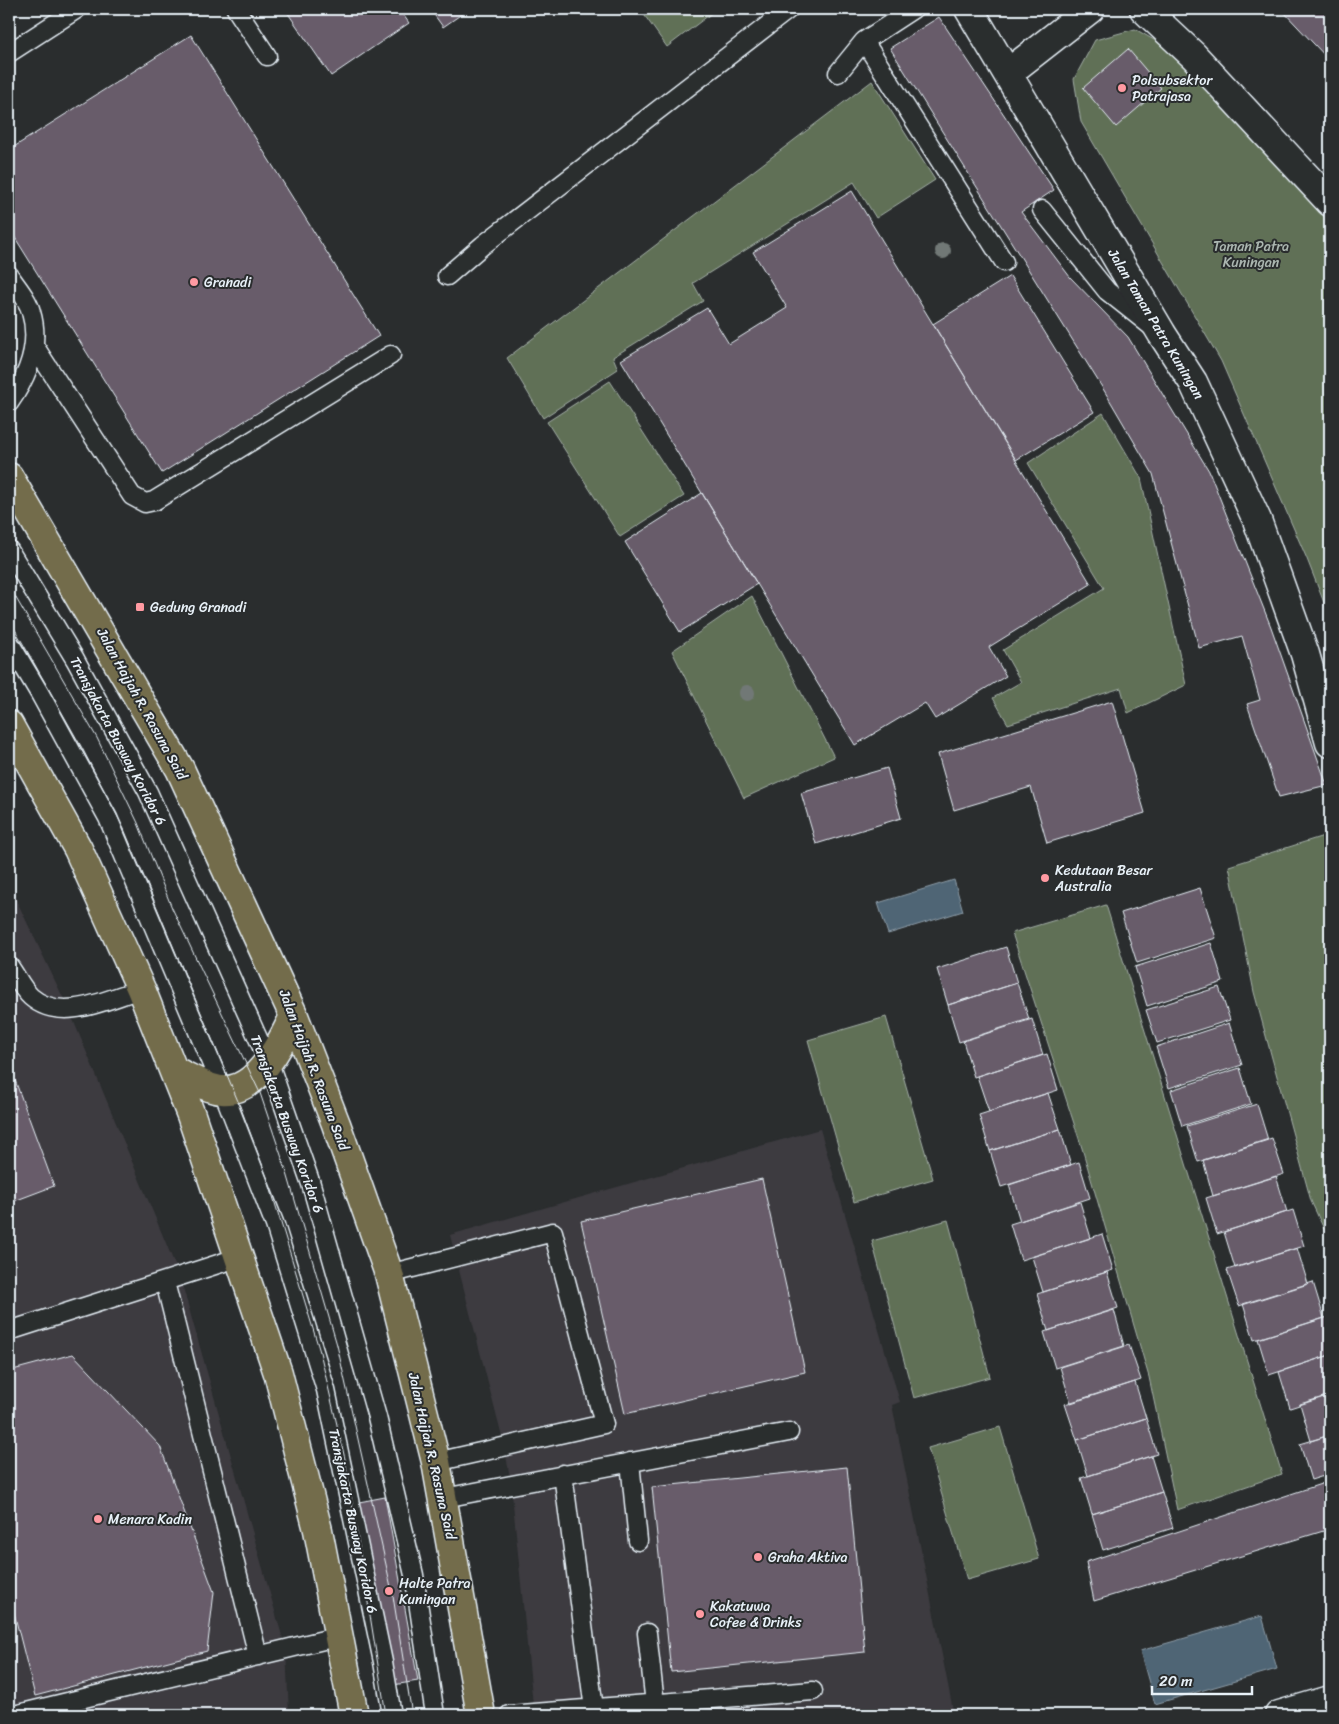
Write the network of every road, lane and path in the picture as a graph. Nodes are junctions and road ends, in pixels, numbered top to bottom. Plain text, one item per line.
1 (77, 9) edge
2 (236, 9) edge
3 (789, 9) edge
4 (913, 9) edge
5 (969, 9) edge
6 (1090, 9) edge
7 (1144, 9) edge
8 (864, 41) junction
9 (9, 53) edge
10 (267, 56) dead end
11 (838, 73) dead end
12 (1008, 73) junction
13 (1330, 202) edge
14 (1042, 210) dead end
15 (1004, 262) dead end
16 (9, 275) edge
17 (447, 276) dead end
18 (1162, 334) junction
19 (35, 347) junction
20 (392, 355) dead end
21 (9, 403) edge
22 (9, 477) edge
23 (9, 550) edge
24 (9, 642) edge
25 (9, 725) edge
26 (1330, 743) edge
27 (9, 966) edge
28 (141, 989) junction
29 (294, 1016) junction
30 (269, 1063) junction
31 (175, 1070) junction
32 (222, 1091) junction
33 (240, 1257) junction
34 (389, 1274) junction
35 (165, 1282) junction
36 (9, 1331) edge
37 (789, 1432) dead end
38 (436, 1462) junction
39 (630, 1462) junction
40 (563, 1474) junction
41 (444, 1498) junction
42 (638, 1541) dead end
43 (647, 1632) dead end
44 (340, 1636) junction
45 (258, 1656) junction
46 (813, 1691) dead end
47 (1330, 1700) edge
48 (655, 1704) junction
49 (594, 1709) junction
50 (14, 1715) edge
51 (354, 1715) edge
52 (392, 1715) edge
53 (435, 1715) edge
54 (480, 1715) edge
55 (509, 1715) edge
56 (1279, 1715) edge

1 - 9 lane
2 - 10 lane
3 - 17 lane
4 - 8 lane
5 - 12 street, Jalan Taman Patra Kuningan
6 - 12 street
7 - 13 street
8 - 11 lane
8 - 15 lane
12 - 18 street, Jalan Taman Patra Kuningan
14 - 18 lane
16 - 19 lane
18 - 26 street, Jalan Taman Patra Kuningan
19 - 20 lane
19 - 21 lane
22 - 29 main road, Jalan Hajjah R. Rasuna Said
23 - 30 lane, Transjakarta Busway Koridor 6
24 - 32 lane, Transjakarta Busway Koridor 6
25 - 28 main road
27 - 28 lane
28 - 31 main road
29 - 30 main road
29 - 34 main road, Jalan Hajjah R. Rasuna Said
30 - 32 main road
30 - 53 lane, Transjakarta Busway Koridor 6
31 - 32 main road
31 - 33 main road
32 - 52 lane, Transjakarta Busway Koridor 6
33 - 35 lane
33 - 44 main road
34 - 38 main road, Jalan Hajjah R. Rasuna Said
34 - 38 lane
35 - 36 lane
35 - 45 lane
37 - 39 lane
38 - 41 main road, Jalan Hajjah R. Rasuna Said
39 - 40 lane
39 - 42 lane
40 - 41 lane
40 - 49 lane
41 - 54 main road, Jalan Hajjah R. Rasuna Said
43 - 48 lane
44 - 45 lane
44 - 51 main road
45 - 50 lane
46 - 48 lane
47 - 56 street
48 - 49 lane
49 - 55 lane

